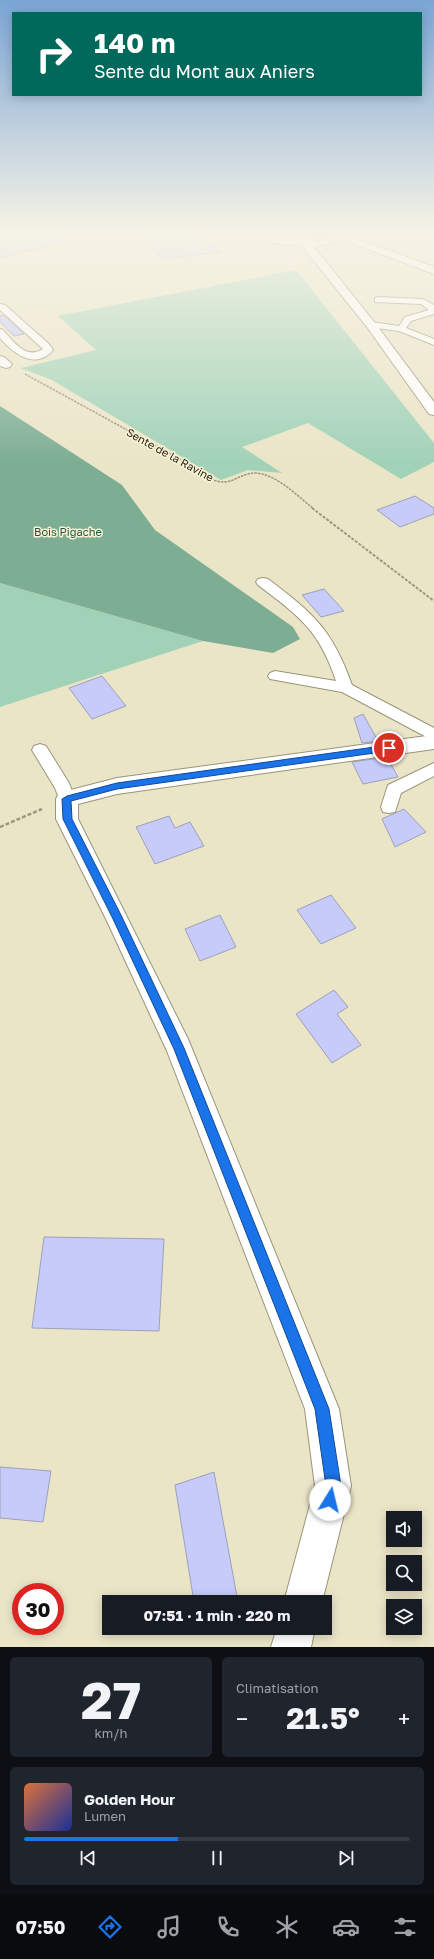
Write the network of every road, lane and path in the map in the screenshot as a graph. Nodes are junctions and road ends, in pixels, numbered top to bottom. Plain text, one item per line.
1 (4, 309) edge
2 (358, 309) edge
3 (434, 310) edge
4 (371, 325) junction
5 (401, 329) junction
6 (0, 332) edge
7 (434, 342) edge
8 (3, 362) edge
9 (434, 411) edge
10 (263, 582) dead end
11 (434, 601) edge
12 (276, 676) dead end
13 (346, 688) junction
14 (434, 735) edge
15 (434, 742) edge
16 (40, 750) dead end
17 (434, 769) edge
18 (67, 799) junction
19 (389, 806) dead end
20 (0, 827) edge
21 (304, 1595) edge
22 (294, 1635) edge
23 (291, 1647) edge

1 - 6 lane
2 - 4 main road
3 - 5 lane
4 - 5 lane
4 - 9 main road
5 - 7 lane
8 - 11 path, Sente de la Ravine
10 - 13 lane
12 - 13 lane
13 - 14 lane
15 - 18 main road
16 - 18 lane
17 - 19 lane
18 - 20 path
18 - 21 main road
22 - 23 main road

